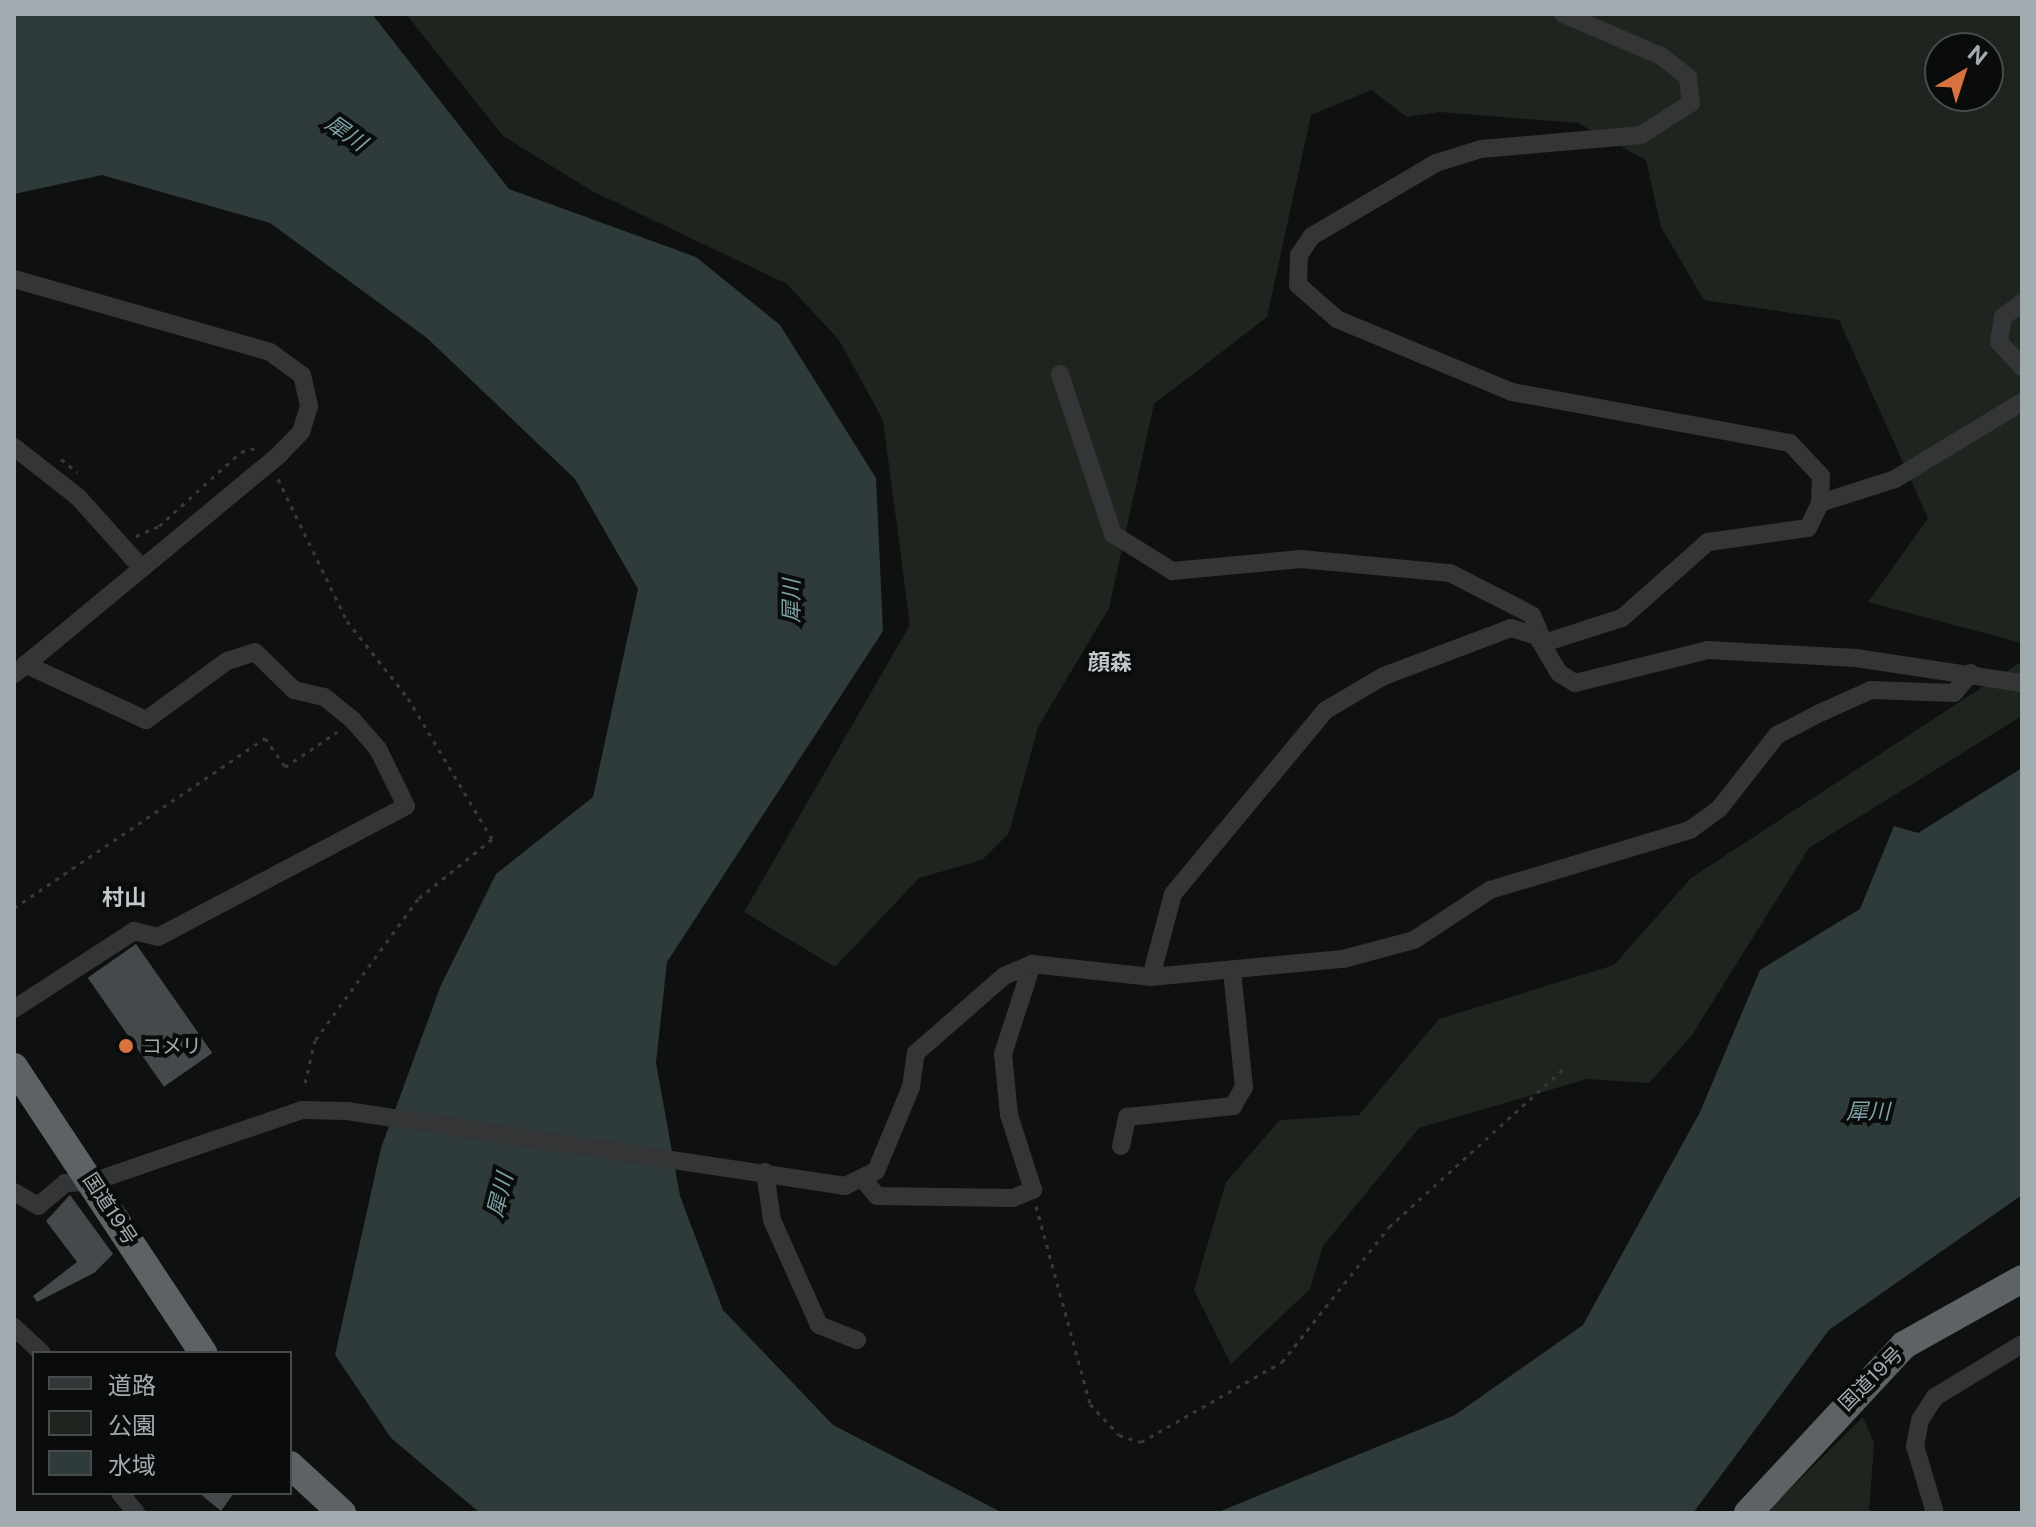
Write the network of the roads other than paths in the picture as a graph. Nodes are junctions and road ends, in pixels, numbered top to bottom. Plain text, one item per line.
1 (1563, 14) edge
2 (14, 279) edge
3 (2022, 303) edge
4 (2022, 367) edge
5 (1060, 374) dead end
6 (2022, 402) edge
7 (14, 447) edge
8 (1820, 503) junction
9 (140, 566) junction
10 (1544, 643) junction
11 (20, 669) edge
12 (1971, 673) junction
13 (2022, 683) edge
14 (1032, 964) junction
15 (1232, 970) junction
16 (1151, 977) junction
17 (14, 1009) edge
18 (14, 1067) edge
19 (1121, 1146) dead end
20 (765, 1172) junction
21 (862, 1178) junction
22 (92, 1182) junction
23 (14, 1192) edge
24 (2022, 1279) edge
25 (14, 1327) edge
26 (857, 1340) dead end
27 (2022, 1344) edge
28 (40, 1351) edge
29 (202, 1351) edge
30 (292, 1467) edge
31 (122, 1495) edge
32 (136, 1513) edge
33 (342, 1513) edge
34 (1748, 1513) edge
35 (1935, 1513) edge

1 - 8 street
2 - 9 street
3 - 4 street
5 - 10 street
6 - 8 street
7 - 9 street
8 - 10 street
9 - 11 street
10 - 12 street
10 - 16 street
11 - 17 street
12 - 13 street
12 - 15 street
14 - 16 street
14 - 21 street
14 - 21 street
15 - 16 street
15 - 19 street
18 - 22 highway, 国道19号
20 - 21 street
20 - 22 street
20 - 26 street
22 - 23 street
22 - 29 highway, 国道19号
24 - 34 highway, 国道19号
25 - 28 street
27 - 35 street
30 - 33 highway
31 - 32 street

